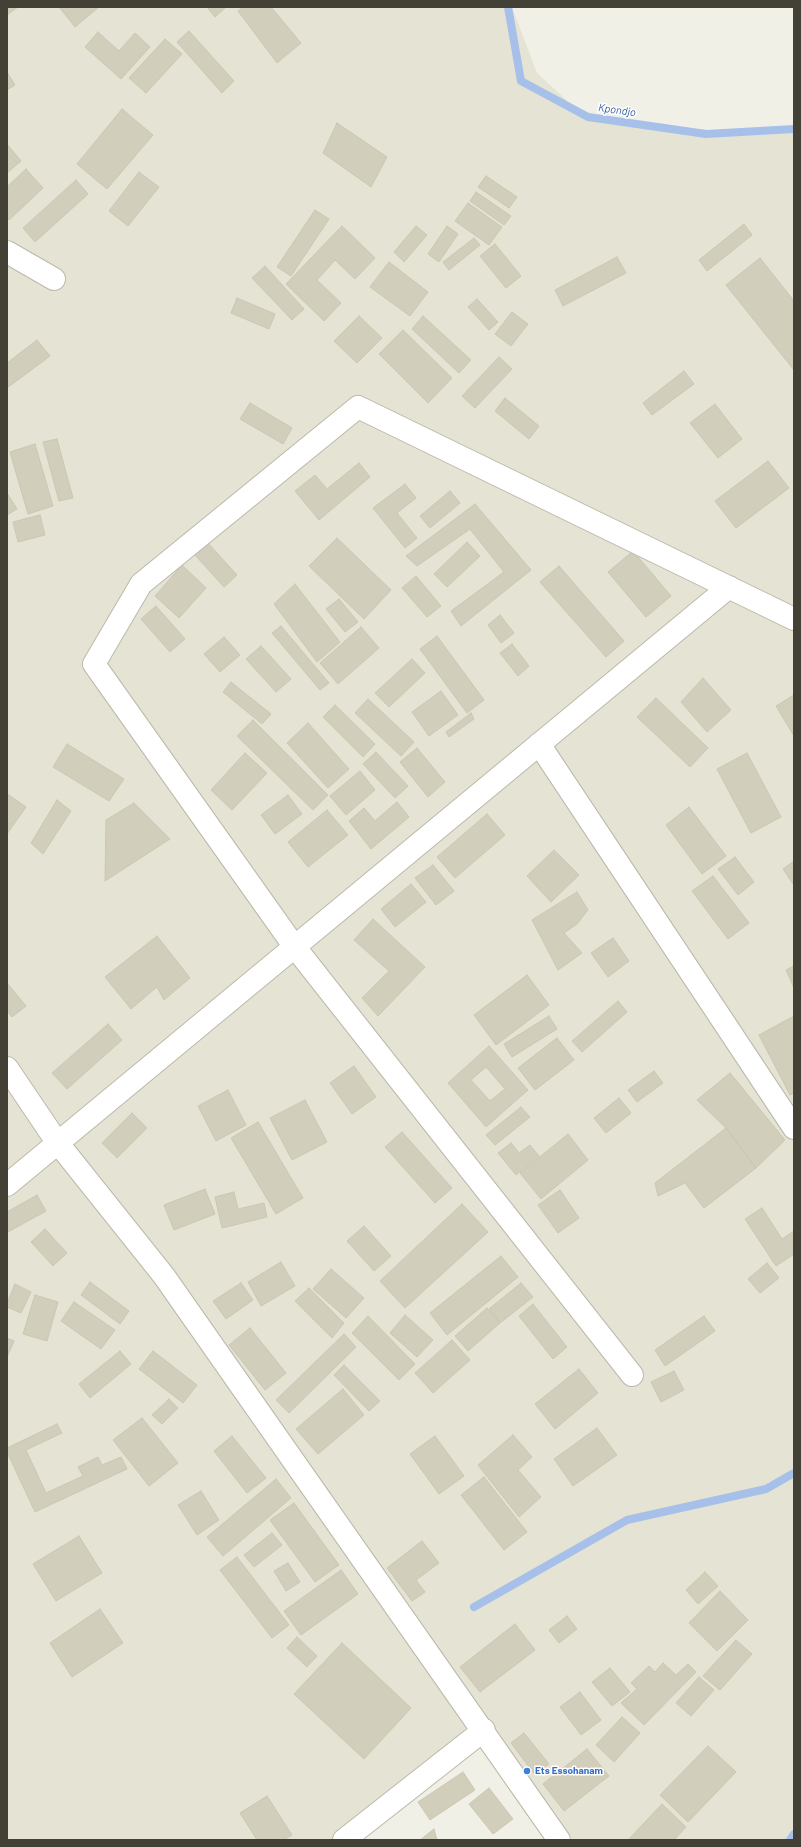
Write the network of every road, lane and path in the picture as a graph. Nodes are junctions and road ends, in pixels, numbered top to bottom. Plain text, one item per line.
1 (7, 252) edge
2 (54, 279) dead end
3 (729, 587) junction
4 (794, 619) edge
5 (539, 744) junction
6 (294, 946) junction
7 (7, 1068) edge
8 (794, 1128) edge
9 (57, 1142) junction
10 (7, 1185) edge
11 (632, 1375) dead end
12 (484, 1730) junction
13 (344, 1840) edge
14 (559, 1840) edge

1 - 2 street
3 - 4 street
3 - 5 street
3 - 6 street
5 - 6 street
5 - 8 street
6 - 9 street
6 - 11 street
7 - 9 street
9 - 10 street
9 - 12 street
12 - 13 street
12 - 14 street

